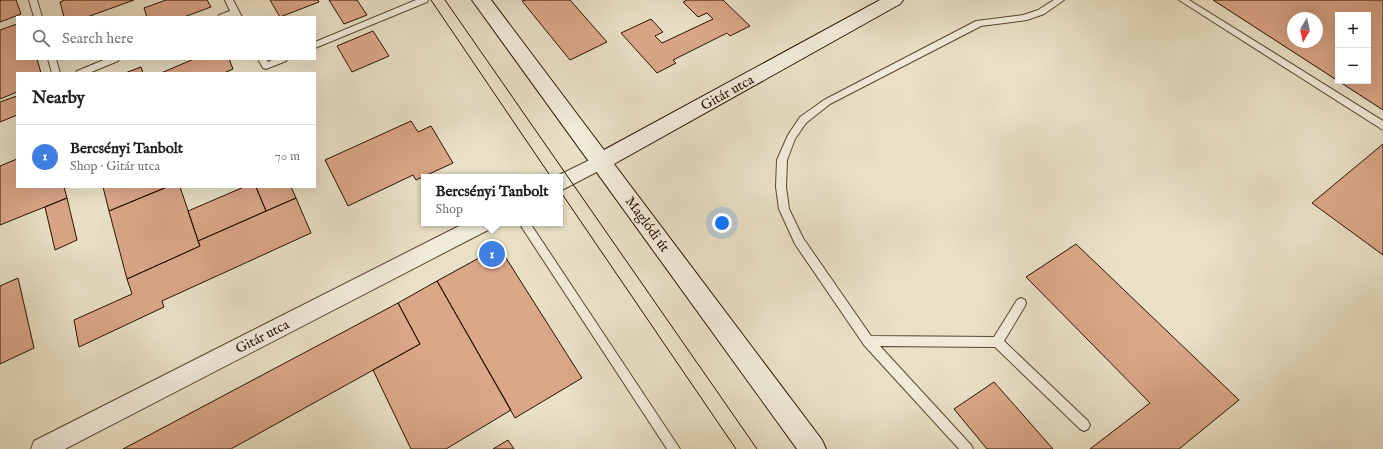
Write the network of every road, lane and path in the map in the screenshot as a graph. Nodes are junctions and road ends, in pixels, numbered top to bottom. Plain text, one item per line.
1 (33, 0) edge
2 (229, 0) edge
3 (424, 0) edge
4 (481, 0) edge
5 (894, 0) edge
6 (1060, 0) edge
7 (1183, 0) edge
8 (237, 14) edge
9 (38, 16) edge
10 (227, 16) edge
11 (316, 46) edge
12 (52, 60) edge
13 (112, 60) edge
14 (263, 60) edge
15 (281, 60) edge
16 (56, 72) edge
17 (82, 72) edge
18 (1383, 126) edge
19 (602, 161) junction
20 (563, 181) edge
21 (477, 226) edge
22 (526, 226) edge
23 (1021, 303) dead end
24 (868, 341) junction
25 (997, 342) junction
26 (1084, 424) dead end
27 (42, 449) edge
28 (674, 449) edge
29 (813, 449) edge
30 (967, 449) edge

1 - 9 lane
2 - 8 lane
3 - 11 lane
4 - 19 street, Maglódi út
5 - 19 street, Gitár utca
6 - 24 lane
7 - 18 lane
8 - 10 lane
12 - 16 lane
13 - 17 lane
14 - 15 lane
19 - 20 street, Gitár utca
19 - 29 street, Maglódi út
21 - 27 street, Gitár utca
22 - 28 lane
23 - 25 lane
24 - 25 lane
24 - 30 lane
25 - 26 lane

